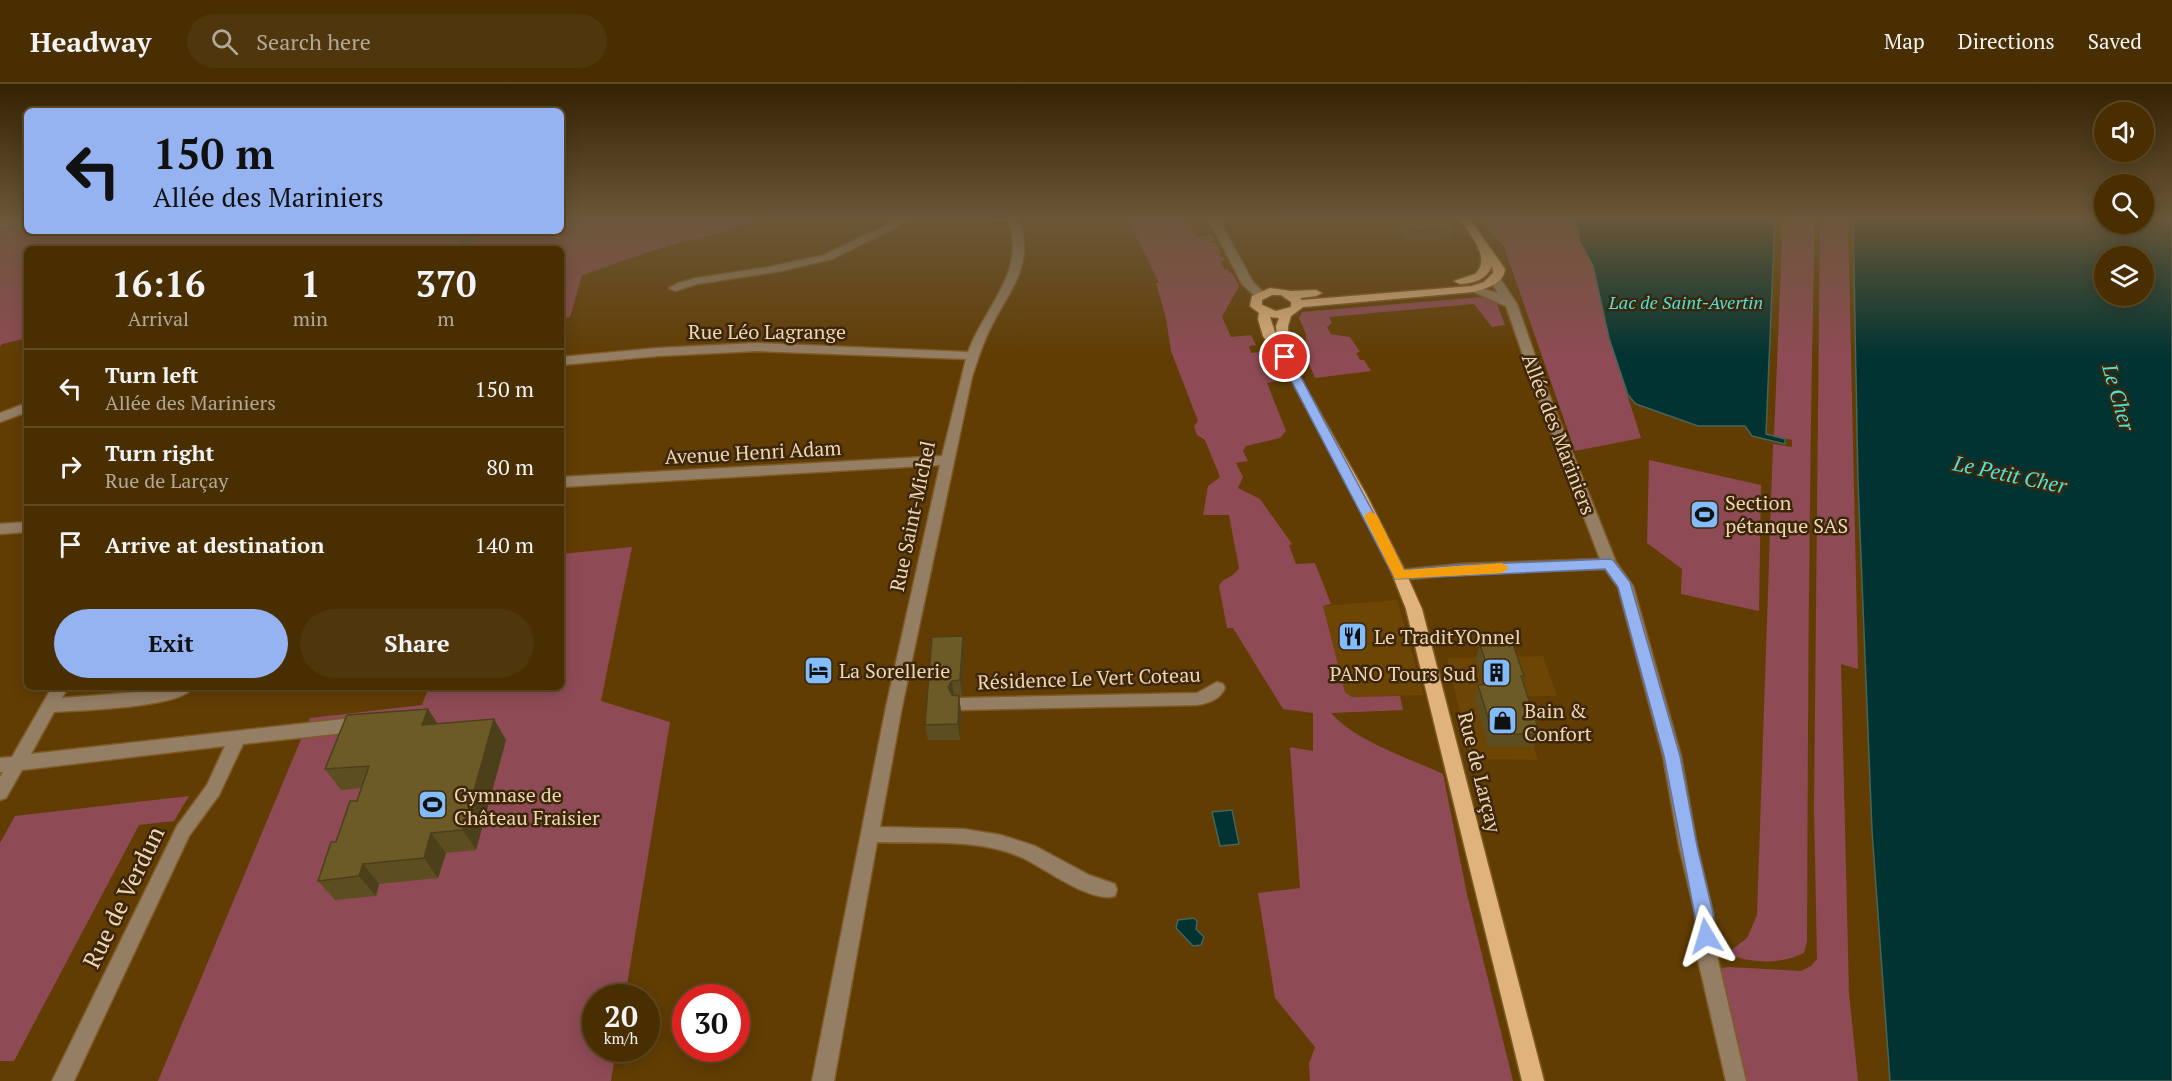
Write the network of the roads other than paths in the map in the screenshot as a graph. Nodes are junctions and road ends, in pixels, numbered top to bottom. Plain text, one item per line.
1 (796, 265) edge
2 (1019, 265) edge
3 (1238, 265) edge
4 (1488, 265) edge
5 (1496, 265) edge
6 (1495, 279) junction
7 (675, 288) dead end
8 (1473, 289) junction
9 (1260, 295) junction
10 (1294, 299) junction
11 (1511, 304) junction
12 (1265, 312) junction
13 (1287, 314) junction
14 (973, 356) junction
15 (1285, 357) junction
16 (564, 361) edge
17 (24, 408) edge
18 (0, 418) edge
19 (947, 460) junction
20 (564, 483) edge
21 (24, 527) edge
22 (0, 529) edge
23 (1609, 564) junction
24 (1400, 575) junction
25 (1217, 688) dead end
26 (58, 690) edge
27 (178, 690) edge
28 (960, 704) edge
29 (49, 706) junction
30 (344, 726) edge
31 (237, 739) junction
32 (9, 764) edge
33 (0, 793) edge
34 (870, 834) junction
35 (1108, 890) dead end
36 (63, 1081) edge
37 (823, 1081) edge
38 (1533, 1081) edge
39 (1736, 1081) edge

1 - 7 street
2 - 14 street, Rue Saint-Michel
3 - 9 street
4 - 10 main road
5 - 6 main road
6 - 8 main road
6 - 11 street, Allée des Mariniers
8 - 10 main road
8 - 11 street
9 - 10 main road
9 - 12 main road, Rue de Larçay
10 - 13 main road
11 - 23 street, Allée des Mariniers
12 - 13 main road
12 - 15 main road, Rue de Larçay
13 - 15 main road
14 - 16 street, Rue Léo Lagrange
14 - 19 street, Rue Saint-Michel
15 - 24 main road, Rue de Larçay
17 - 18 street
19 - 20 street, Avenue Henri Adam
19 - 34 street, Rue Saint-Michel
21 - 22 street
23 - 24 street
23 - 39 street, Allée des Mariniers
24 - 38 main road, Rue de Larçay
25 - 28 street, Résidence Le Vert Coteau
26 - 29 street
27 - 29 street
29 - 32 street
30 - 31 street
31 - 32 street
31 - 36 street, Rue de Verdun
32 - 33 street
34 - 35 street
34 - 37 street, Rue Saint-Michel

